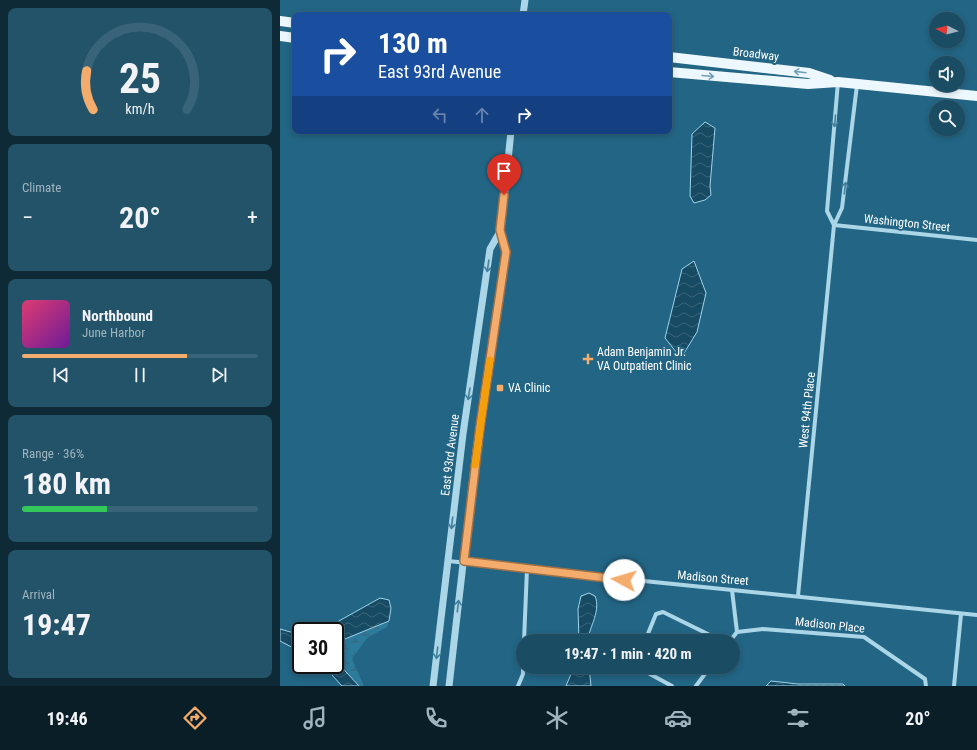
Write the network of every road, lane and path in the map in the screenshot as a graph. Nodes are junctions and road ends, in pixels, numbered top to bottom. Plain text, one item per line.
1 (525, 0) edge
2 (523, 12) edge
3 (280, 21) edge
4 (292, 22) edge
5 (280, 36) edge
6 (292, 38) edge
7 (672, 57) edge
8 (672, 72) edge
9 (838, 82) junction
10 (857, 84) junction
11 (977, 96) edge
12 (511, 134) edge
13 (834, 225) junction
14 (500, 230) junction
15 (977, 240) edge
16 (448, 561) junction
17 (464, 561) junction
18 (527, 568) junction
19 (732, 590) junction
20 (798, 596) junction
21 (961, 614) junction
22 (977, 615) edge
23 (736, 632) joint
24 (524, 634) edge
25 (648, 634) edge
26 (708, 634) edge
27 (523, 674) edge
28 (650, 674) edge
29 (705, 674) edge
30 (434, 686) edge
31 (449, 686) edge
32 (518, 686) edge
33 (672, 686) edge
34 (696, 686) edge
35 (926, 686) edge
36 (954, 686) edge

1 - 2 street
3 - 4 main road
5 - 6 main road
9 -> 7 main road, Broadway
8 -> 9 main road, Broadway
9 - 10 main road, Broadway
9 -> 13 street, West 94th Place
10 - 11 main road, Broadway
13 -> 10 street, West 94th Place
12 - 14 street, East 93rd Avenue
13 - 15 street, Washington Street
13 - 20 street, West 94th Place
14 -> 16 street, East 93rd Avenue
14 - 17 street, East 93rd Avenue
16 - 17 street, Madison Street
16 -> 30 street, East 93rd Avenue
17 - 18 street, Madison Street
31 -> 17 street, East 93rd Avenue
18 - 19 street, Madison Street
18 - 24 street
19 - 20 street, Madison Street
19 - 23 street
20 - 21 street, Madison Street
21 - 22 street, Madison Street
21 - 36 street
23 - 35 street, Madison Place
25 - 26 street
27 - 32 street
28 - 33 street
29 - 34 street

